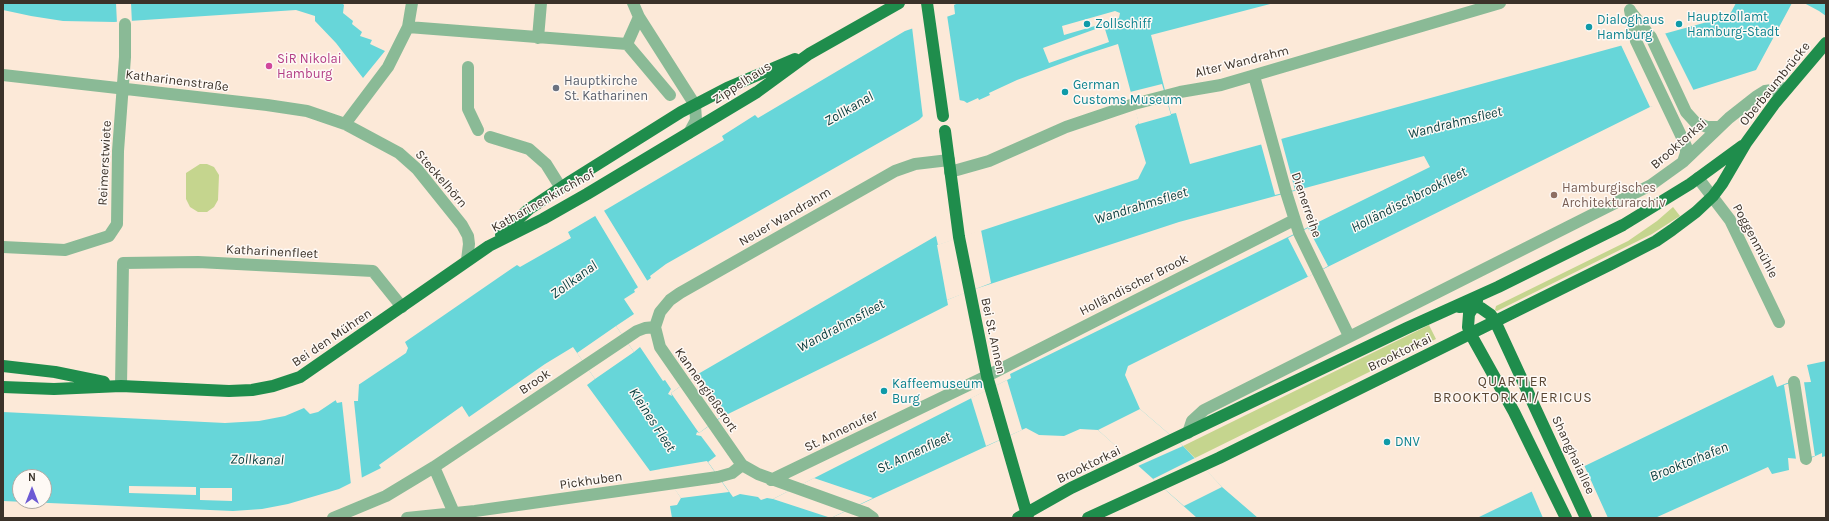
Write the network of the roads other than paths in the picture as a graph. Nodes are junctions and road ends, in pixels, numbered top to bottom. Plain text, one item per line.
1 (412, 3) edge
2 (540, 3) edge
3 (633, 3) edge
4 (899, 3) edge
5 (1500, 3) edge
6 (1628, 7) edge
7 (928, 8) edge
8 (639, 17) junction
9 (124, 24) dead end
10 (408, 27) junction
11 (538, 38) junction
12 (1826, 43) edge
13 (627, 44) junction
14 (809, 54) junction
15 (468, 67) dead end
16 (3, 75) edge
17 (1254, 76) junction
18 (1787, 88) junction
19 (124, 89) junction
20 (670, 95) dead end
21 (695, 105) junction
22 (943, 116) dead end
23 (345, 124) junction
24 (1718, 127) junction
25 (478, 130) dead end
26 (945, 131) dead end
27 (689, 133) junction
28 (490, 137) dead end
29 (1746, 143) junction
30 (949, 160) junction
31 (1683, 162) junction
32 (950, 172) junction
33 (1698, 178) junction
34 (561, 188) junction
35 (1713, 196) junction
36 (1294, 220) junction
37 (489, 246) junction
38 (3, 247) edge
39 (467, 260) junction
40 (1487, 292) junction
41 (1473, 306) junction
42 (402, 307) junction
43 (1450, 308) junction
44 (1495, 321) junction
45 (1779, 322) dead end
46 (655, 327) junction
47 (1470, 333) junction
48 (1349, 336) junction
49 (3, 366) edge
50 (987, 376) junction
51 (1794, 382) dead end
52 (121, 386) junction
53 (3, 387) edge
54 (1188, 433) junction
55 (1806, 459) dead end
56 (742, 465) junction
57 (434, 467) junction
58 (771, 480) junction
59 (454, 513) junction
60 (1024, 517) edge
61 (333, 518) edge
62 (407, 518) edge
63 (873, 518) edge
64 (1088, 518) edge
65 (1566, 518) edge
66 (1586, 518) edge

1 - 10 street
2 - 11 street
3 - 8 street
4 - 14 main road, Zippelhaus
5 - 17 street, Alter Wandrahm
6 - 24 street
6 - 31 street
7 - 22 main road
8 - 13 street
8 - 21 street
9 - 19 street, Reimerstwiete
10 - 11 street
10 - 23 street
11 - 13 street
12 - 18 main road, Oberbaumbrücke
13 - 20 street
14 - 21 main road, Zippelhaus
14 - 27 main road, Zippelhaus
15 - 25 street
16 - 19 street, Katharinenstraße
17 - 32 street, Alter Wandrahm
17 - 36 street, Dienerreihe
18 - 24 street, Brooktorkai
18 - 29 main road, Oberbaumbrücke
19 - 23 street, Katharinenstraße
19 - 38 street, Reimerstwiete
21 - 27 street
21 - 34 main road, Katharinenkirchhof
23 - 39 street, Steckelhörn
24 - 31 street, Brooktorkai
26 - 30 main road, Bei St. Annen
27 - 37 main road, Katharinenkirchhof
28 - 34 street, Katharinenkirchhof
29 - 33 main road, Oberbaumbrücke
29 - 35 main road, Oberbaumbrücke
30 - 32 main road, Bei St. Annen
30 - 46 street, Neuer Wandrahm
31 - 48 street, Brooktorkai
32 - 50 main road, Bei St. Annen
33 - 35 street, Poggenmühle
33 - 40 main road, Brooktorkai
34 - 37 main road, Katharinenkirchhof
35 - 44 main road, Brooktorkai
35 - 45 street, Poggenmühle
36 - 48 street, Dienerreihe
36 - 50 street, Holländischer Brook
37 - 39 main road, Bei den Mühren
39 - 42 main road, Bei den Mühren
40 - 41 main road
40 - 43 main road, Brooktorkai
41 - 43 main road
41 - 44 main road, Shanghaiallee
41 - 47 main road
42 - 52 main road, Bei den Mühren
42 - 52 street, Katharinenfleet
43 - 54 main road, Brooktorkai
44 - 47 main road, Brooktorkai
44 - 66 main road, Shanghaiallee
46 - 56 street, Kannengießerort
46 - 57 street, Brook
47 - 64 main road, Brooktorkai
47 - 65 main road
48 - 54 street, Brooktorkai
49 - 52 main road, Bei den Mühren
50 - 58 street, St. Annenufer
50 - 60 main road, Bei St. Annen
51 - 55 street
52 - 53 main road, Bei den Mühren
54 - 60 main road, Brooktorkai
56 - 58 street
56 - 59 street, Pickhuben
57 - 59 street
57 - 61 street, Brook
58 - 63 street
59 - 62 street, Pickhuben

